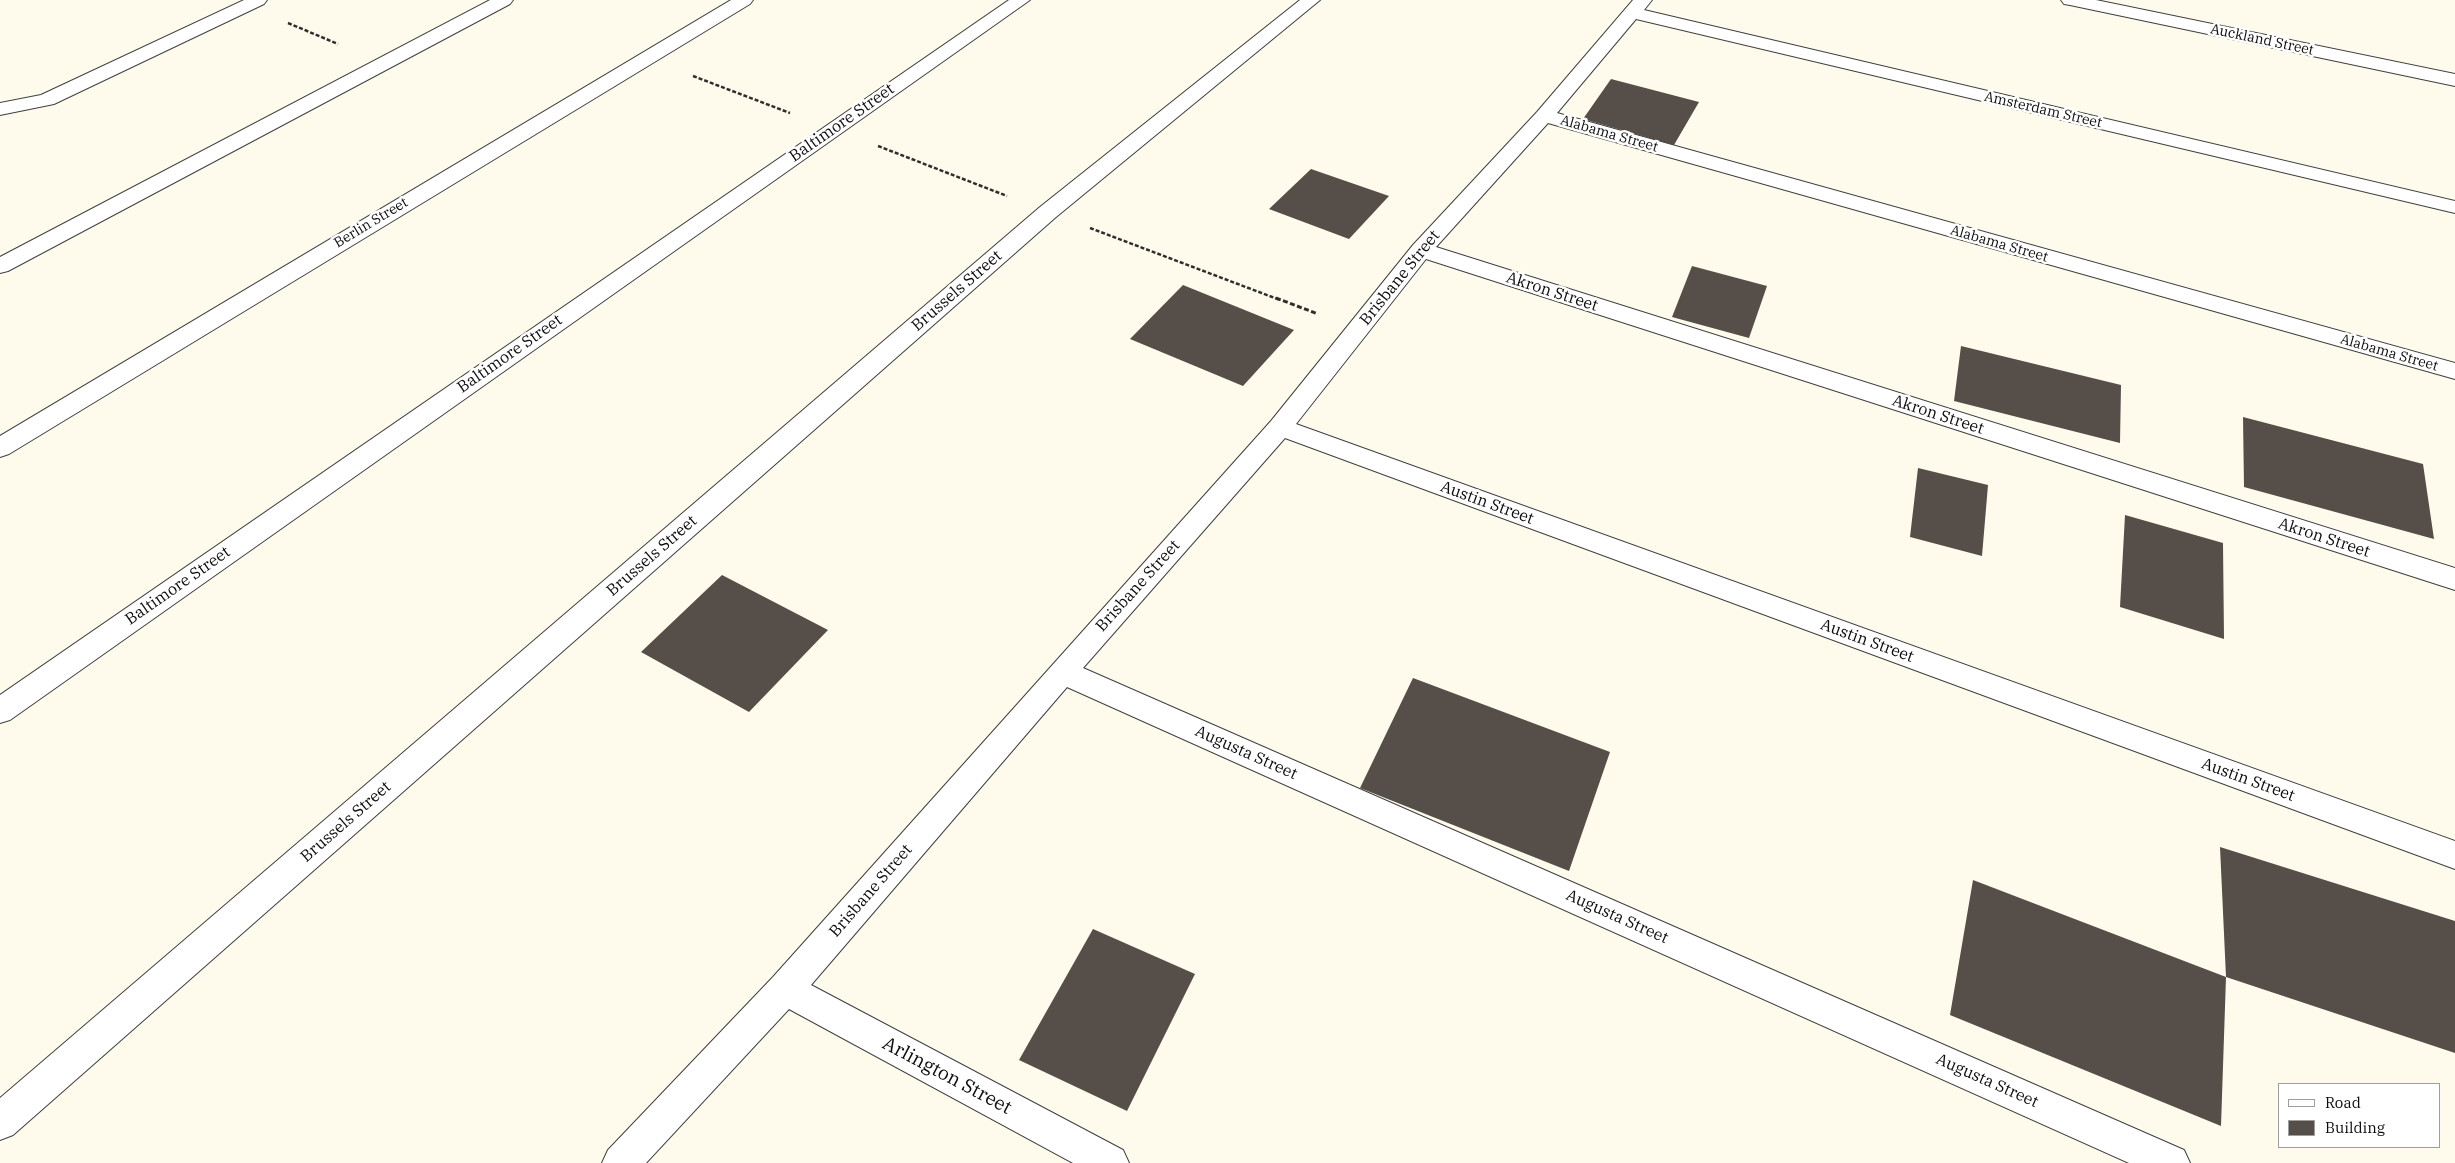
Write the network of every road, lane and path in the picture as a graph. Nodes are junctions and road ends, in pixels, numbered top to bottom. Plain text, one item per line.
1 (504, 0) edge
2 (744, 0) edge
3 (1021, 0) edge
4 (1311, 0) edge
5 (2070, 0) edge
6 (252, 3) edge
7 (1637, 7) edge
8 (645, 57) junction
9 (383, 64) junction
10 (2455, 80) edge
11 (0, 109) edge
12 (1544, 116) junction
13 (833, 129) junction
14 (2455, 207) edge
15 (1048, 212) junction
16 (1421, 250) junction
17 (0, 266) edge
18 (1358, 329) junction
19 (2455, 371) edge
20 (1280, 427) junction
21 (0, 448) edge
22 (2455, 579) edge
23 (1062, 672) junction
24 (0, 711) edge
25 (2455, 855) edge
26 (785, 989) junction
27 (0, 1122) edge
28 (621, 1163) edge
29 (1110, 1163) edge
30 (2171, 1163) edge

1 - 9 street
2 - 8 street, Berlin Street
3 - 13 street, Baltimore Street
4 - 15 street, Brussels Street
5 - 10 street, Auckland Street
6 - 9 path
6 - 11 street
7 - 12 street, Brisbane Street
7 - 14 street, Amsterdam Street
8 - 13 path
8 - 21 street, Berlin Street
9 - 17 street
12 - 16 street, Brisbane Street
12 - 19 street, Alabama Street
13 - 15 path
13 - 24 street, Baltimore Street
15 - 18 path
15 - 27 street, Brussels Street
16 - 18 street, Brisbane Street
16 - 22 street, Akron Street
18 - 20 street, Brisbane Street
20 - 23 street, Brisbane Street
20 - 25 street, Austin Street
23 - 26 street, Brisbane Street
23 - 30 street, Augusta Street
26 - 28 street, Brisbane Street
26 - 29 street, Arlington Street

